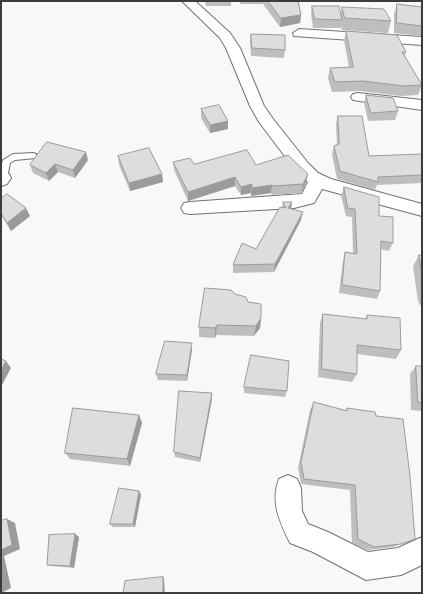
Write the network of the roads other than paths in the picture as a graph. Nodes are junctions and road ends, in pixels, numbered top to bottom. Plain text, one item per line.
1 (188, 1) edge
2 (299, 33) dead end
3 (422, 41) edge
4 (358, 97) dead end
5 (422, 105) edge
6 (34, 156) dead end
7 (2, 179) edge
8 (318, 180) junction
9 (190, 208) dead end
10 (422, 210) edge
11 (288, 488) dead end
12 (422, 550) edge

1 - 8 street
2 - 3 street
4 - 5 street
6 - 7 lane
8 - 9 street
8 - 10 street
11 - 12 street

